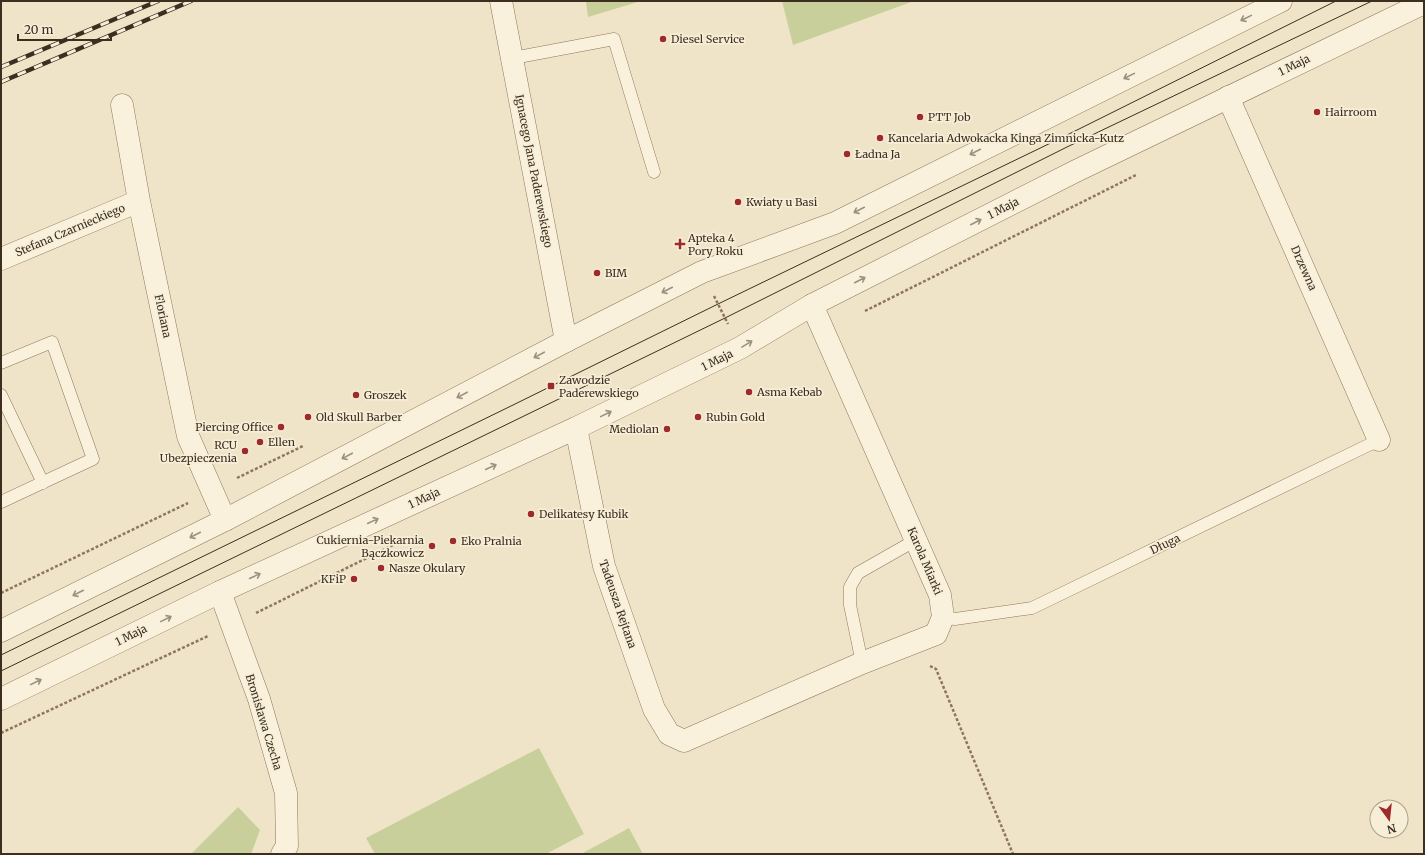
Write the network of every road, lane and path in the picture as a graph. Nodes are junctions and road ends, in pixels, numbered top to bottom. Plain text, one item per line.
1 (501, 1) edge
2 (1281, 1) edge
3 (1424, 3) edge
4 (513, 58) junction
5 (1228, 97) junction
6 (122, 105) dead end
7 (654, 172) dead end
8 (1141, 172) dead end
9 (139, 201) junction
10 (1, 259) edge
11 (812, 305) junction
12 (824, 332) junction
13 (566, 341) junction
14 (1, 363) edge
15 (1, 395) edge
16 (576, 428) junction
17 (1380, 440) joint
18 (310, 442) dead end
19 (43, 483) junction
20 (211, 491) junction
21 (1, 502) edge
22 (225, 520) junction
23 (402, 540) dead end
24 (916, 540) junction
25 (220, 592) junction
26 (1, 593) edge
27 (943, 616) junction
28 (232, 624) junction
29 (1, 631) edge
30 (926, 663) dead end
31 (862, 664) junction
32 (1, 699) edge
33 (1, 733) edge
34 (282, 854) edge
35 (1013, 854) edge

1 - 4 street, Ignacego Jana Paderewskiego
2 -> 13 street
3 - 5 street, 1 Maja
4 - 7 lane
4 - 13 street, Ignacego Jana Paderewskiego
11 -> 5 street, 1 Maja
5 - 17 street, Drzewna
6 - 9 street, Floriana
8 - 12 path
9 - 10 street, Stefana Czarnieckiego
9 - 20 street, Floriana
11 - 12 street, Karola Miarki
16 -> 11 street, 1 Maja
12 - 24 street, Karola Miarki
13 -> 22 street
14 - 19 lane
15 - 19 lane
25 -> 16 street, 1 Maja
16 - 31 street, Tadeusza Rejtana
17 - 27 lane, Długa
18 - 20 path
19 - 21 lane
20 - 22 street, Floriana
20 - 26 path
22 -> 29 street
23 - 28 path
24 - 27 street, Karola Miarki
24 - 31 lane
25 - 28 street, Bronisława Czecha
32 -> 25 street, 1 Maja
27 - 31 street
28 - 33 path
28 - 34 street, Bronisława Czecha
30 - 35 path

